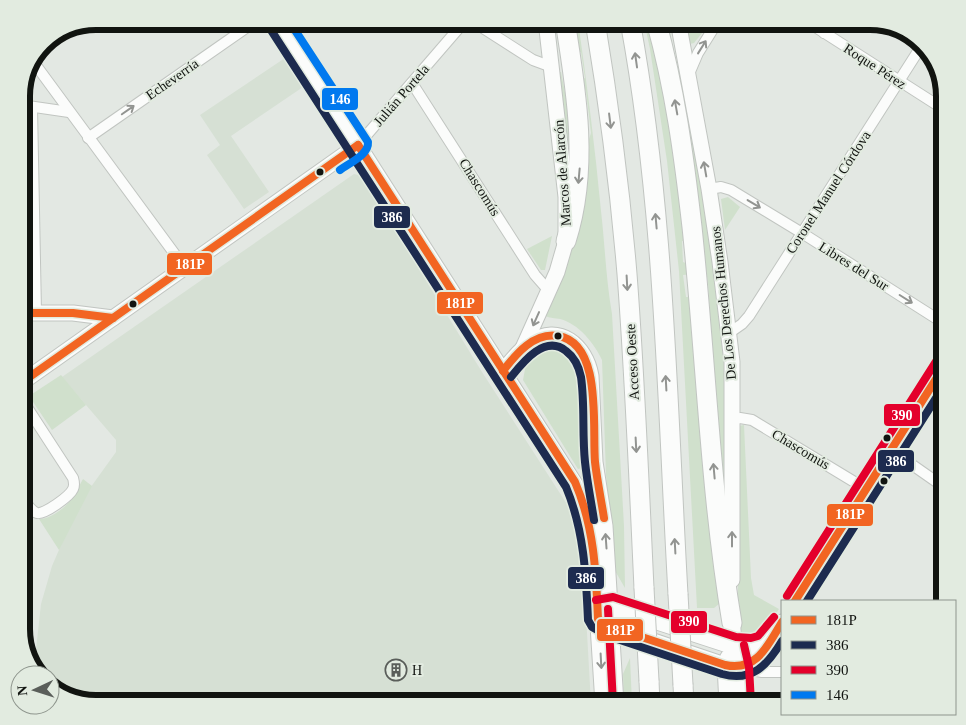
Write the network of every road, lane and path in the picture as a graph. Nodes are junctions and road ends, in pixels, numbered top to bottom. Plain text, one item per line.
1 (243, 30) edge
2 (283, 30) edge
3 (457, 30) edge
4 (486, 30) edge
5 (547, 30) edge
6 (566, 30) edge
7 (596, 30) edge
8 (631, 30) edge
9 (658, 30) edge
10 (680, 30) edge
11 (712, 30) edge
12 (820, 30) edge
13 (826, 30) edge
14 (824, 33) junction
15 (918, 52) edge
16 (37, 67) edge
17 (552, 68) junction
18 (688, 75) junction
19 (899, 81) junction
20 (412, 83) junction
21 (936, 104) edge
22 (32, 107) joint
23 (70, 112) junction
24 (88, 138) junction
25 (358, 145) junction
26 (709, 189) junction
27 (802, 233) junction
28 (566, 241) junction
29 (30, 244) edge
30 (185, 268) junction
31 (549, 291) junction
32 (30, 313) edge
33 (113, 318) junction
34 (936, 318) edge
35 (729, 333) junction
36 (523, 348) junction
37 (503, 370) junction
38 (30, 377) edge
39 (936, 379) edge
40 (30, 412) edge
41 (733, 420) junction
42 (891, 450) junction
43 (936, 479) edge
44 (866, 489) junction
45 (30, 508) edge
46 (796, 600) edge
47 (602, 612) junction
48 (732, 623) junction
49 (781, 624) edge
50 (612, 627) junction
51 (768, 644) junction
52 (734, 647) junction
53 (732, 666) junction
54 (781, 672) edge
55 (603, 695) edge
56 (616, 695) edge
57 (650, 695) edge
58 (683, 695) edge
59 (728, 695) edge
60 (738, 695) edge

24 -> 1 street, Echeverría
2 - 25 main road, Marcos de Alarcón
3 - 20 street, Julián Portela
4 - 17 street
5 - 17 main road, Marcos de Alarcón
6 -> 28 highway
7 -> 57 highway, Acceso Oeste, bridge
58 -> 8 highway, bridge
48 -> 9 highway
10 - 18 main road, De Los Derechos Humanos
18 -> 11 street
12 - 14 street, Roque Pérez
13 - 14 street
14 - 19 street, Roque Pérez
15 - 19 street, Coronel Manuel Córdova
16 - 23 street
17 - 28 main road, Marcos de Alarcón
26 -> 18 main road, De Los Derechos Humanos
19 - 21 street, Roque Pérez
19 - 27 street, Coronel Manuel Córdova
20 - 25 street, Julián Portela
20 - 31 street, Chascomús
22 - 23 street
22 - 29 street
23 - 24 street
24 - 30 street
25 - 30 main road, Julián Portela
25 - 37 main road, Marcos de Alarcón
26 -> 27 street, Libres del Sur
26 - 35 main road, De Los Derechos Humanos
27 -> 34 street, Libres del Sur
27 - 35 street, Coronel Manuel Córdova
28 - 31 main road, Marcos de Alarcón
30 - 33 main road, Julián Portela
31 -> 36 main road, Marcos de Alarcón
32 - 33 main road
33 - 38 main road, Julián Portela
35 - 41 main road, De Los Derechos Humanos
36 - 37 main road, Marcos de Alarcón
47 -> 36 main road, Marcos de Alarcón
37 - 47 main road, Marcos de Alarcón
39 - 42 main road
40 - 45 street
41 - 44 street, Chascomús
48 -> 41 main road, De Los Derechos Humanos
42 - 43 street
42 - 44 main road
44 - 46 main road
47 - 50 main road, Marcos de Alarcón
47 - 52 main road
47 -> 55 main road, Marcos de Alarcón
48 - 52 main road, De Los Derechos Humanos
49 - 51 main road
50 - 53 main road
50 - 56 main road, Marcos de Alarcón
51 - 52 main road
51 - 53 main road
52 - 53 main road, De Los Derechos Humanos
53 - 54 street
53 - 59 main road, De Los Derechos Humanos
53 - 60 main road, De Los Derechos Humanos

